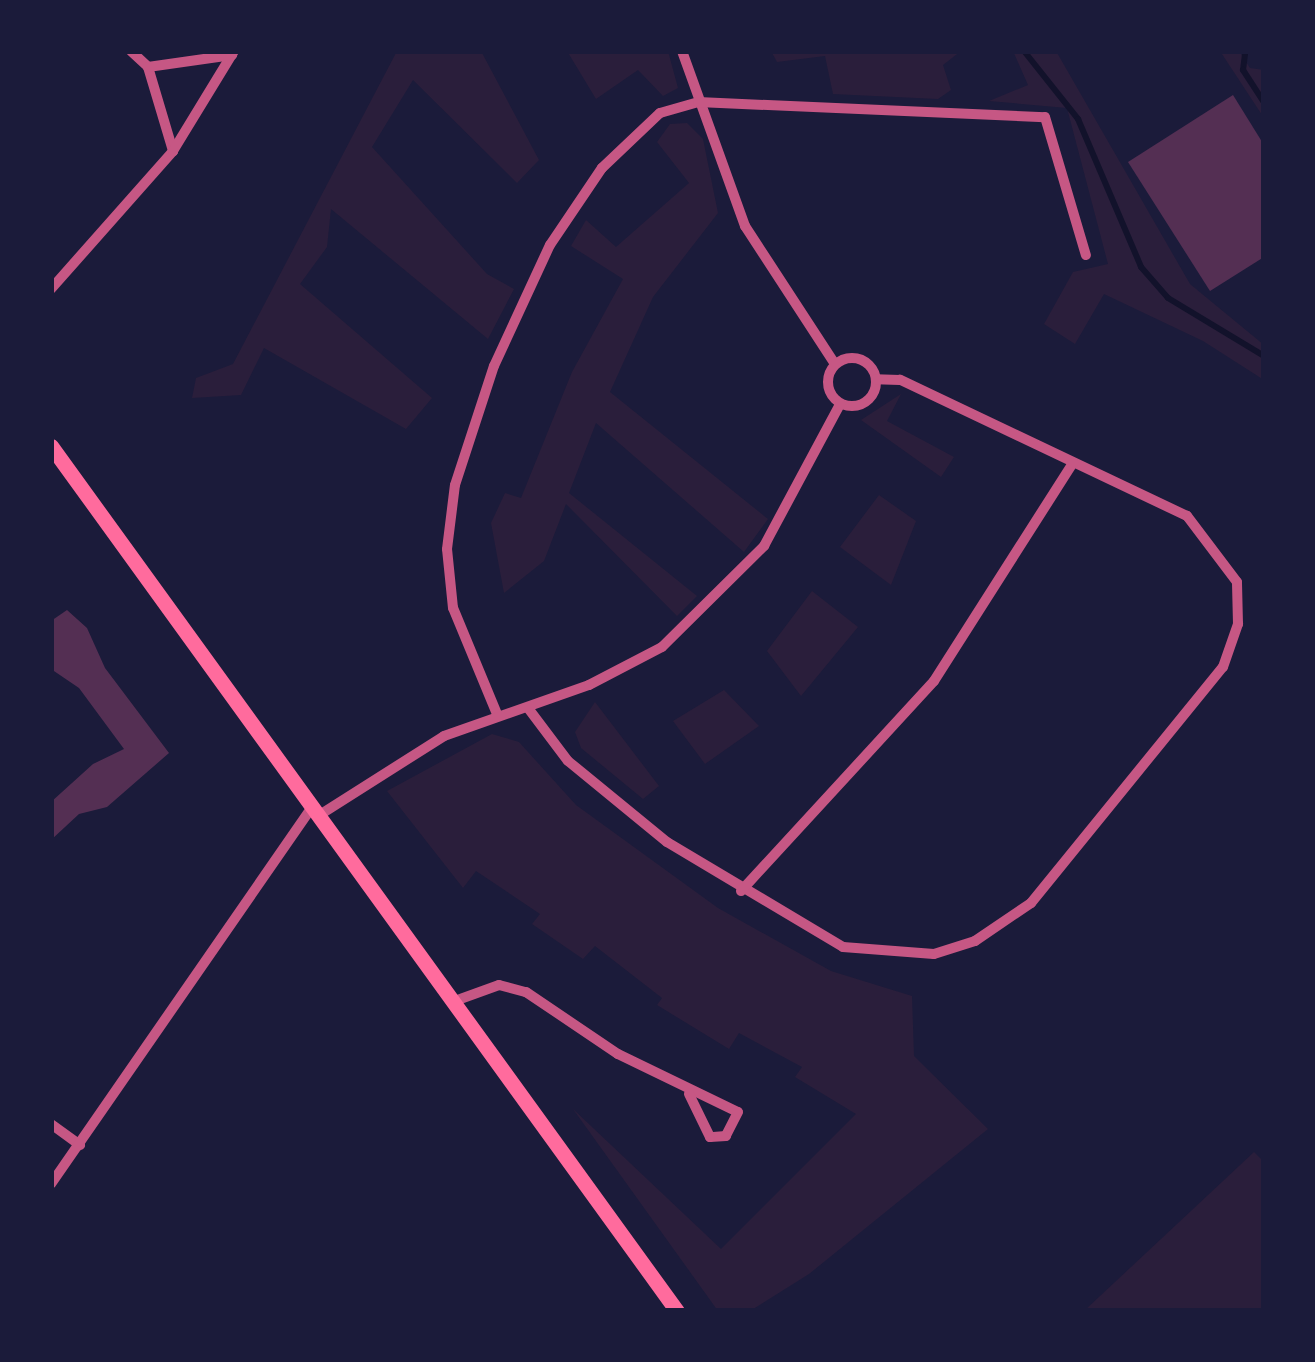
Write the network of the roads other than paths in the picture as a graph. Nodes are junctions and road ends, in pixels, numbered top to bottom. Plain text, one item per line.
1 (130, 51) edge
2 (682, 51) edge
3 (233, 53) edge
4 (148, 67) junction
5 (698, 102) junction
6 (173, 151) junction
7 (1086, 255) dead end
8 (51, 290) edge
9 (835, 364) junction
10 (876, 379) junction
11 (840, 404) junction
12 (51, 446) edge
13 (1073, 463) junction
14 (527, 708) junction
15 (497, 714) junction
16 (315, 812) junction
17 (741, 891) junction
18 (452, 1003) junction
19 (689, 1094) junction
20 (51, 1124) edge
21 (80, 1145) junction
22 (51, 1184) edge
23 (677, 1311) edge

1 - 4 street
2 - 5 street
3 - 4 street
3 - 6 street
4 - 6 street
5 - 7 street
5 - 9 street
5 - 15 street
6 - 8 street
9 - 10 street
9 - 11 street
10 - 11 street
10 - 13 street
11 - 14 street
12 - 16 main road
13 - 17 street
13 - 17 street
14 - 15 street
14 - 17 street
15 - 16 street
16 - 18 main road
16 - 21 street
18 - 19 street
18 - 23 main road
19 - 19 street
20 - 21 street
21 - 22 street

